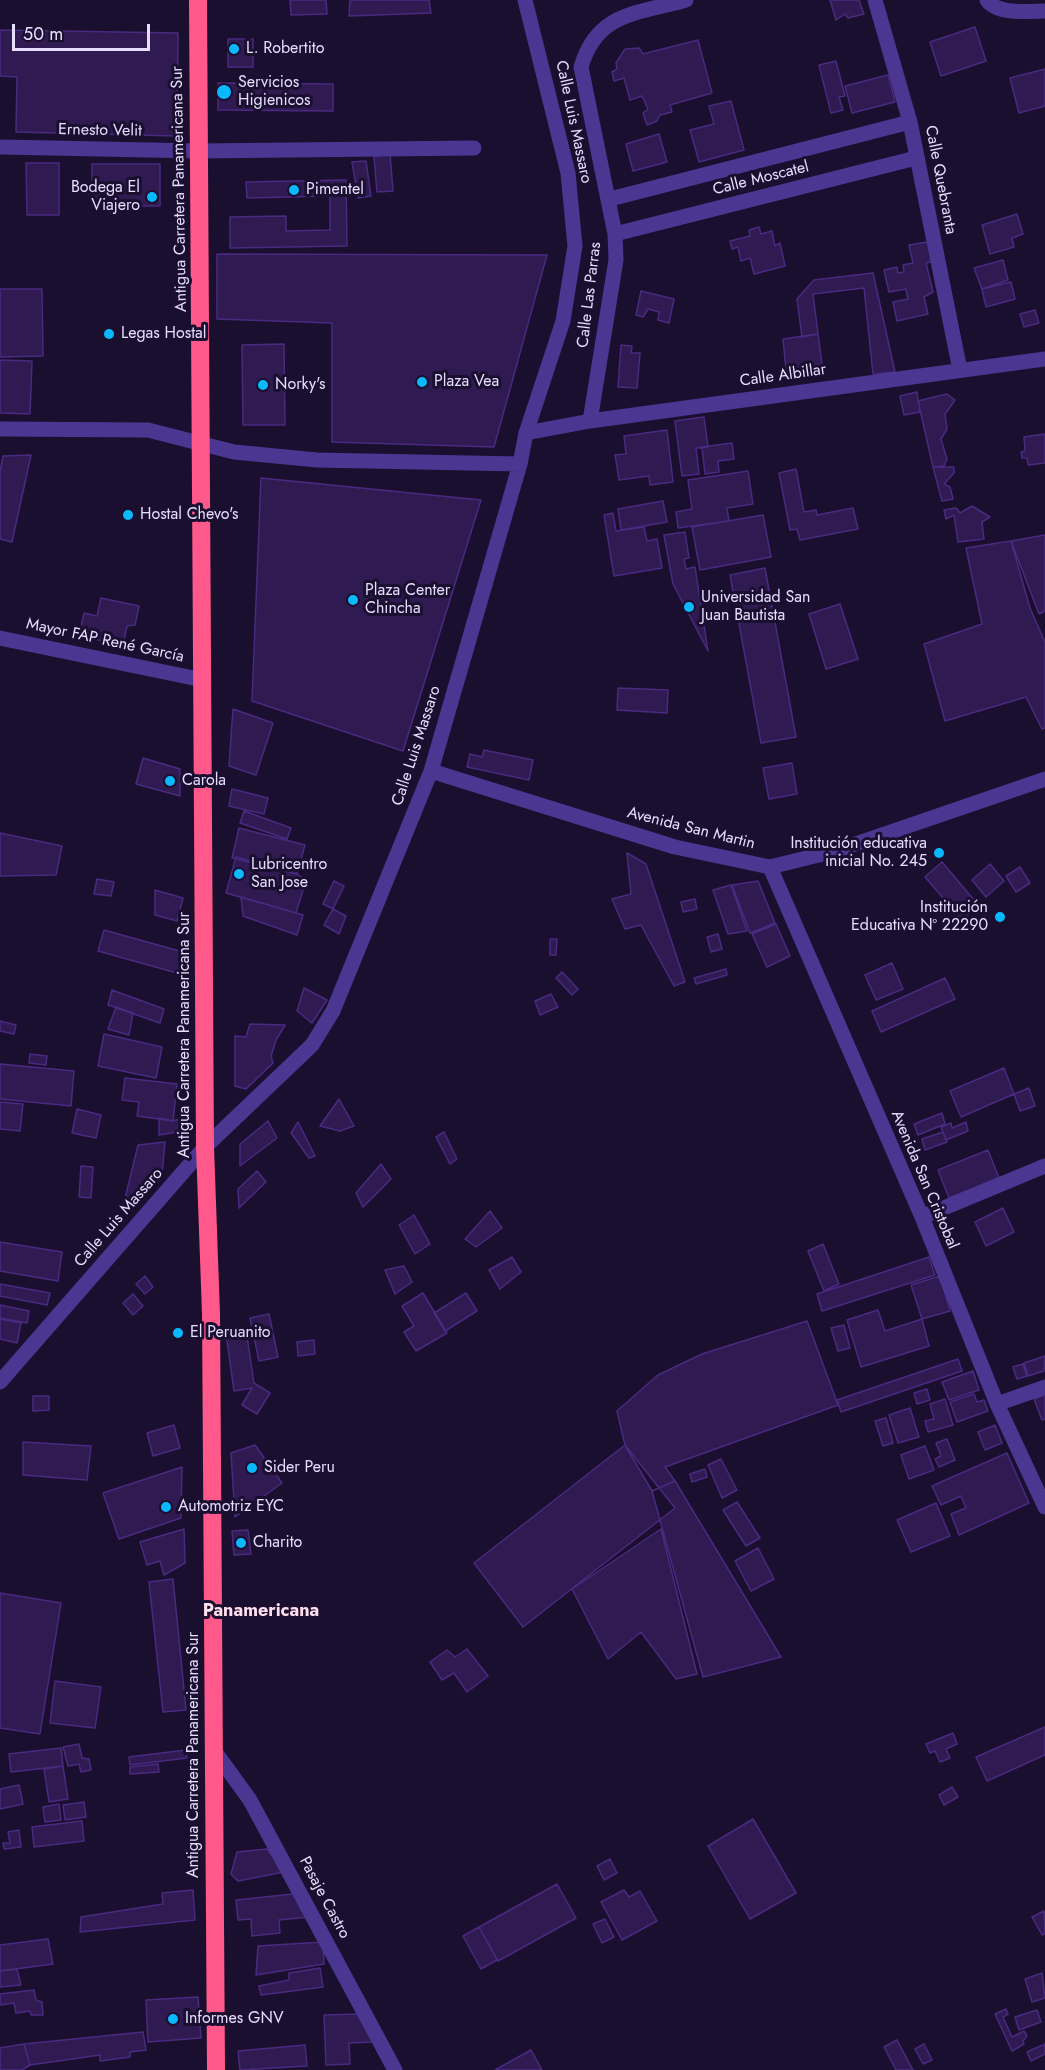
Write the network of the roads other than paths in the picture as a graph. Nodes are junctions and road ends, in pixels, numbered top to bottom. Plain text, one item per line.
1 (198, 0) edge
2 (525, 0) edge
3 (686, 0) edge
4 (875, 0) edge
5 (988, 2) edge
6 (1045, 11) edge
7 (910, 122) junction
8 (0, 147) edge
9 (474, 148) dead end
10 (199, 151) junction
11 (916, 158) junction
12 (610, 199) junction
13 (615, 234) junction
14 (1045, 360) edge
15 (960, 370) junction
16 (590, 421) junction
17 (0, 429) edge
18 (526, 433) junction
19 (201, 445) junction
20 (520, 464) junction
21 (0, 638) edge
22 (203, 680) junction
23 (431, 771) junction
24 (1045, 779) edge
25 (770, 867) junction
26 (205, 1147) junction
27 (1045, 1166) edge
28 (922, 1217) junction
29 (0, 1382) edge
30 (1045, 1387) edge
31 (997, 1404) junction
32 (1045, 1507) edge
33 (213, 1749) junction
34 (216, 2070) edge
35 (395, 2070) edge

1 - 10 highway, Antigua Carretera Panamericana Sur
2 - 18 street, Calle Luis Massaro
3 - 12 street, Calle Las Parras
4 - 7 street, Calle Quebranta
5 - 6 street
7 - 11 street, Calle Quebranta
7 - 12 street, Calle Moscatel
8 - 10 street, Ernesto Velit
9 - 10 street, Ernesto Velit
10 - 19 highway, Antigua Carretera Panamericana Sur
11 - 13 street, Calle Moscatel
11 - 15 street, Calle Quebranta
12 - 13 street, Calle Las Parras
13 - 16 street, Calle Las Parras
14 - 15 street, Calle Albillar
15 - 16 street, Calle Albillar
16 - 18 street, Calle Albillar
17 - 19 street
18 - 20 street, Calle Luis Massaro
19 - 20 street
19 - 22 highway, Antigua Carretera Panamericana Sur
20 - 23 street, Calle Luis Massaro
21 - 22 street, Mayor FAP René García
22 - 26 highway, Antigua Carretera Panamericana Sur
23 - 25 street, Avenida San Martin
23 - 26 street, Calle Luis Massaro
24 - 25 street, Avenida San Martin
25 - 28 street, Avenida San Cristobal
26 - 29 street, Calle Luis Massaro
26 - 33 highway, Antigua Carretera Panamericana Sur
27 - 28 street
28 - 31 street, Avenida San Cristobal
30 - 31 street
31 - 32 street, Avenida San Cristobal
33 - 34 highway, Antigua Carretera Panamericana Sur
33 - 35 street, Pasaje Castro

